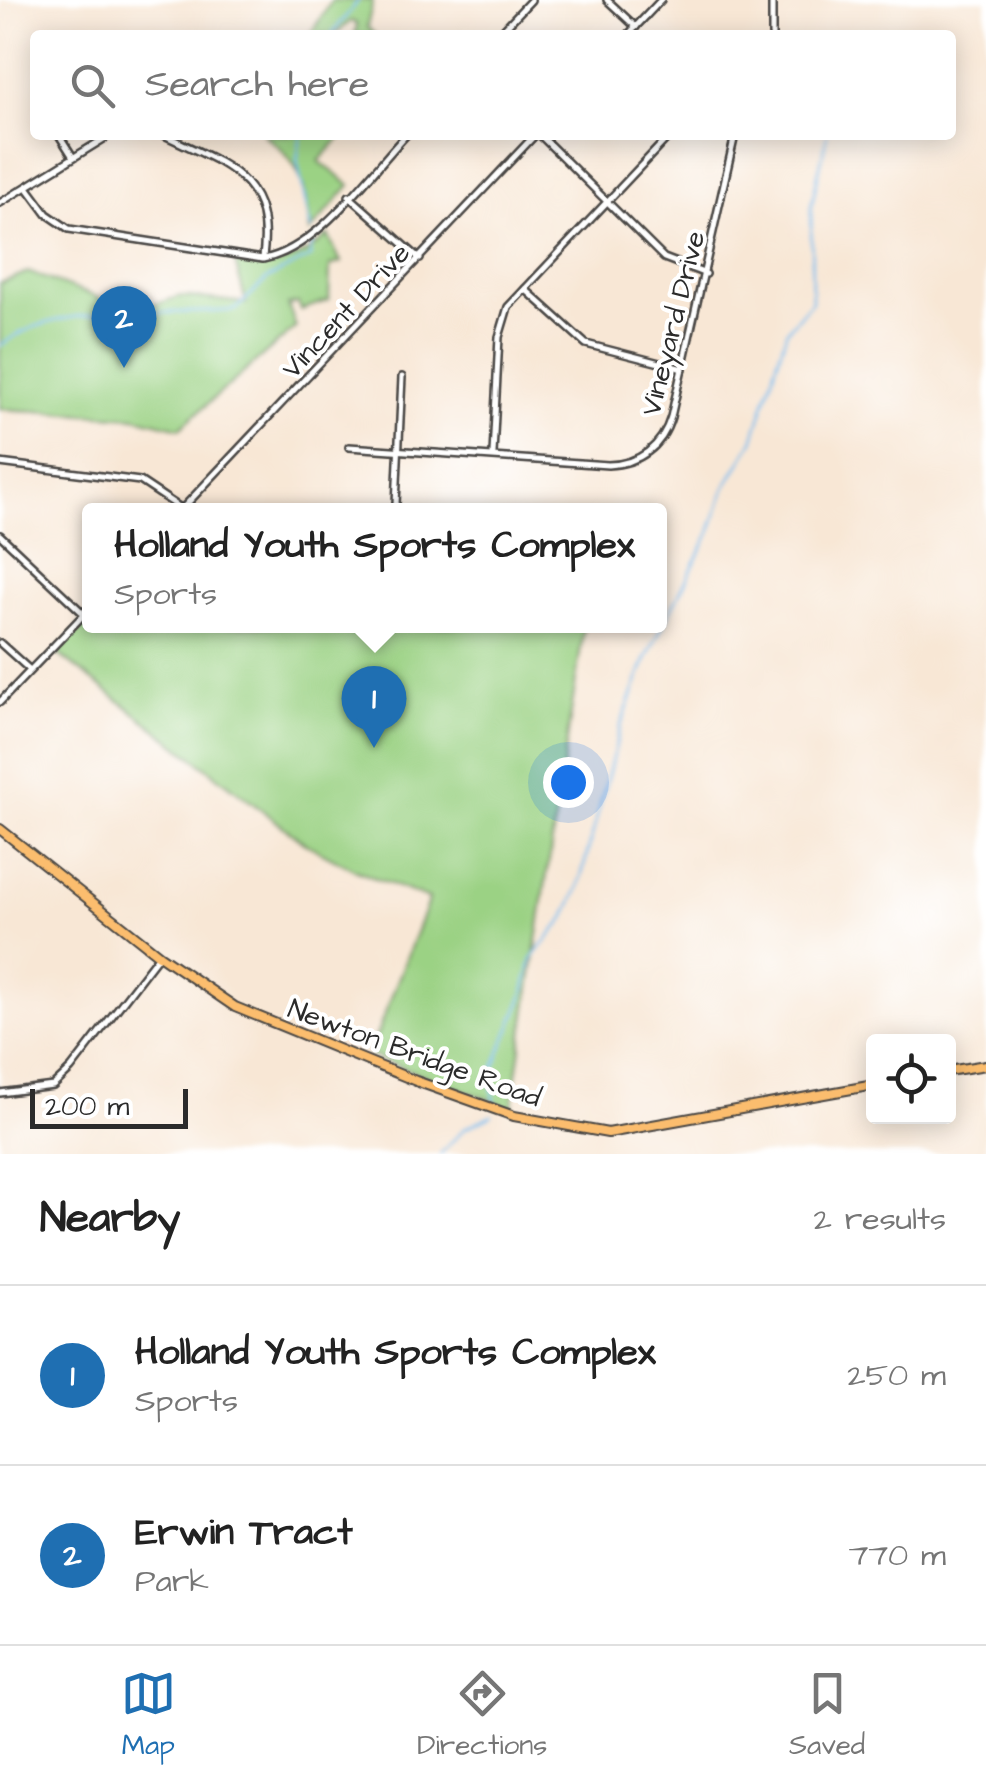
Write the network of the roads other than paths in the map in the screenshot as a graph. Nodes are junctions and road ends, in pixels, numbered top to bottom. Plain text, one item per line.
1 (531, 0) edge
2 (607, 0) edge
3 (661, 0) edge
4 (772, 0) edge
5 (636, 27) junction
6 (503, 30) edge
7 (633, 30) edge
8 (772, 30) edge
9 (62, 140) edge
10 (102, 140) edge
11 (173, 140) edge
12 (401, 140) edge
13 (532, 140) edge
14 (542, 140) edge
15 (665, 140) edge
16 (733, 140) edge
17 (73, 157) junction
18 (27, 187) junction
19 (349, 196) junction
20 (606, 201) junction
21 (0, 203) edge
22 (263, 260) junction
23 (420, 260) junction
24 (706, 274) junction
25 (524, 288) junction
26 (683, 369) junction
27 (402, 377) dead end
28 (349, 447) dead end
29 (398, 450) junction
30 (493, 454) junction
31 (0, 464) edge
32 (172, 503) edge
33 (189, 503) edge
34 (396, 503) edge
35 (0, 535) edge
36 (82, 607) edge
37 (82, 615) edge
38 (0, 643) edge
39 (30, 670) junction
40 (0, 702) edge
41 (0, 830) edge
42 (159, 954) junction
43 (986, 1064) edge
44 (956, 1070) edge
45 (866, 1086) edge
46 (0, 1093) edge

1 - 6 street
2 - 5 street
3 - 5 street
4 - 8 street
5 - 7 street
9 - 17 street
10 - 17 street
11 - 22 street
12 - 19 street
13 - 23 street, Vincent Drive
14 - 20 street
15 - 20 street
16 - 24 street, Vineyard Drive
17 - 18 street
18 - 21 street
18 - 22 street
19 - 22 street
19 - 23 street
20 - 24 street
20 - 25 street
23 - 33 street, Vincent Drive
24 - 26 street, Vineyard Drive
25 - 26 street
25 - 30 street
26 - 30 street, Vineyard Drive
27 - 29 street
28 - 29 street, Vineyard Drive
29 - 30 street, Vineyard Drive
29 - 34 street
31 - 32 street
35 - 36 street
37 - 39 street
38 - 39 street
39 - 40 street
41 - 42 main road, Newton Bridge Road
42 - 45 main road, Newton Bridge Road
42 - 46 street
43 - 44 main road

